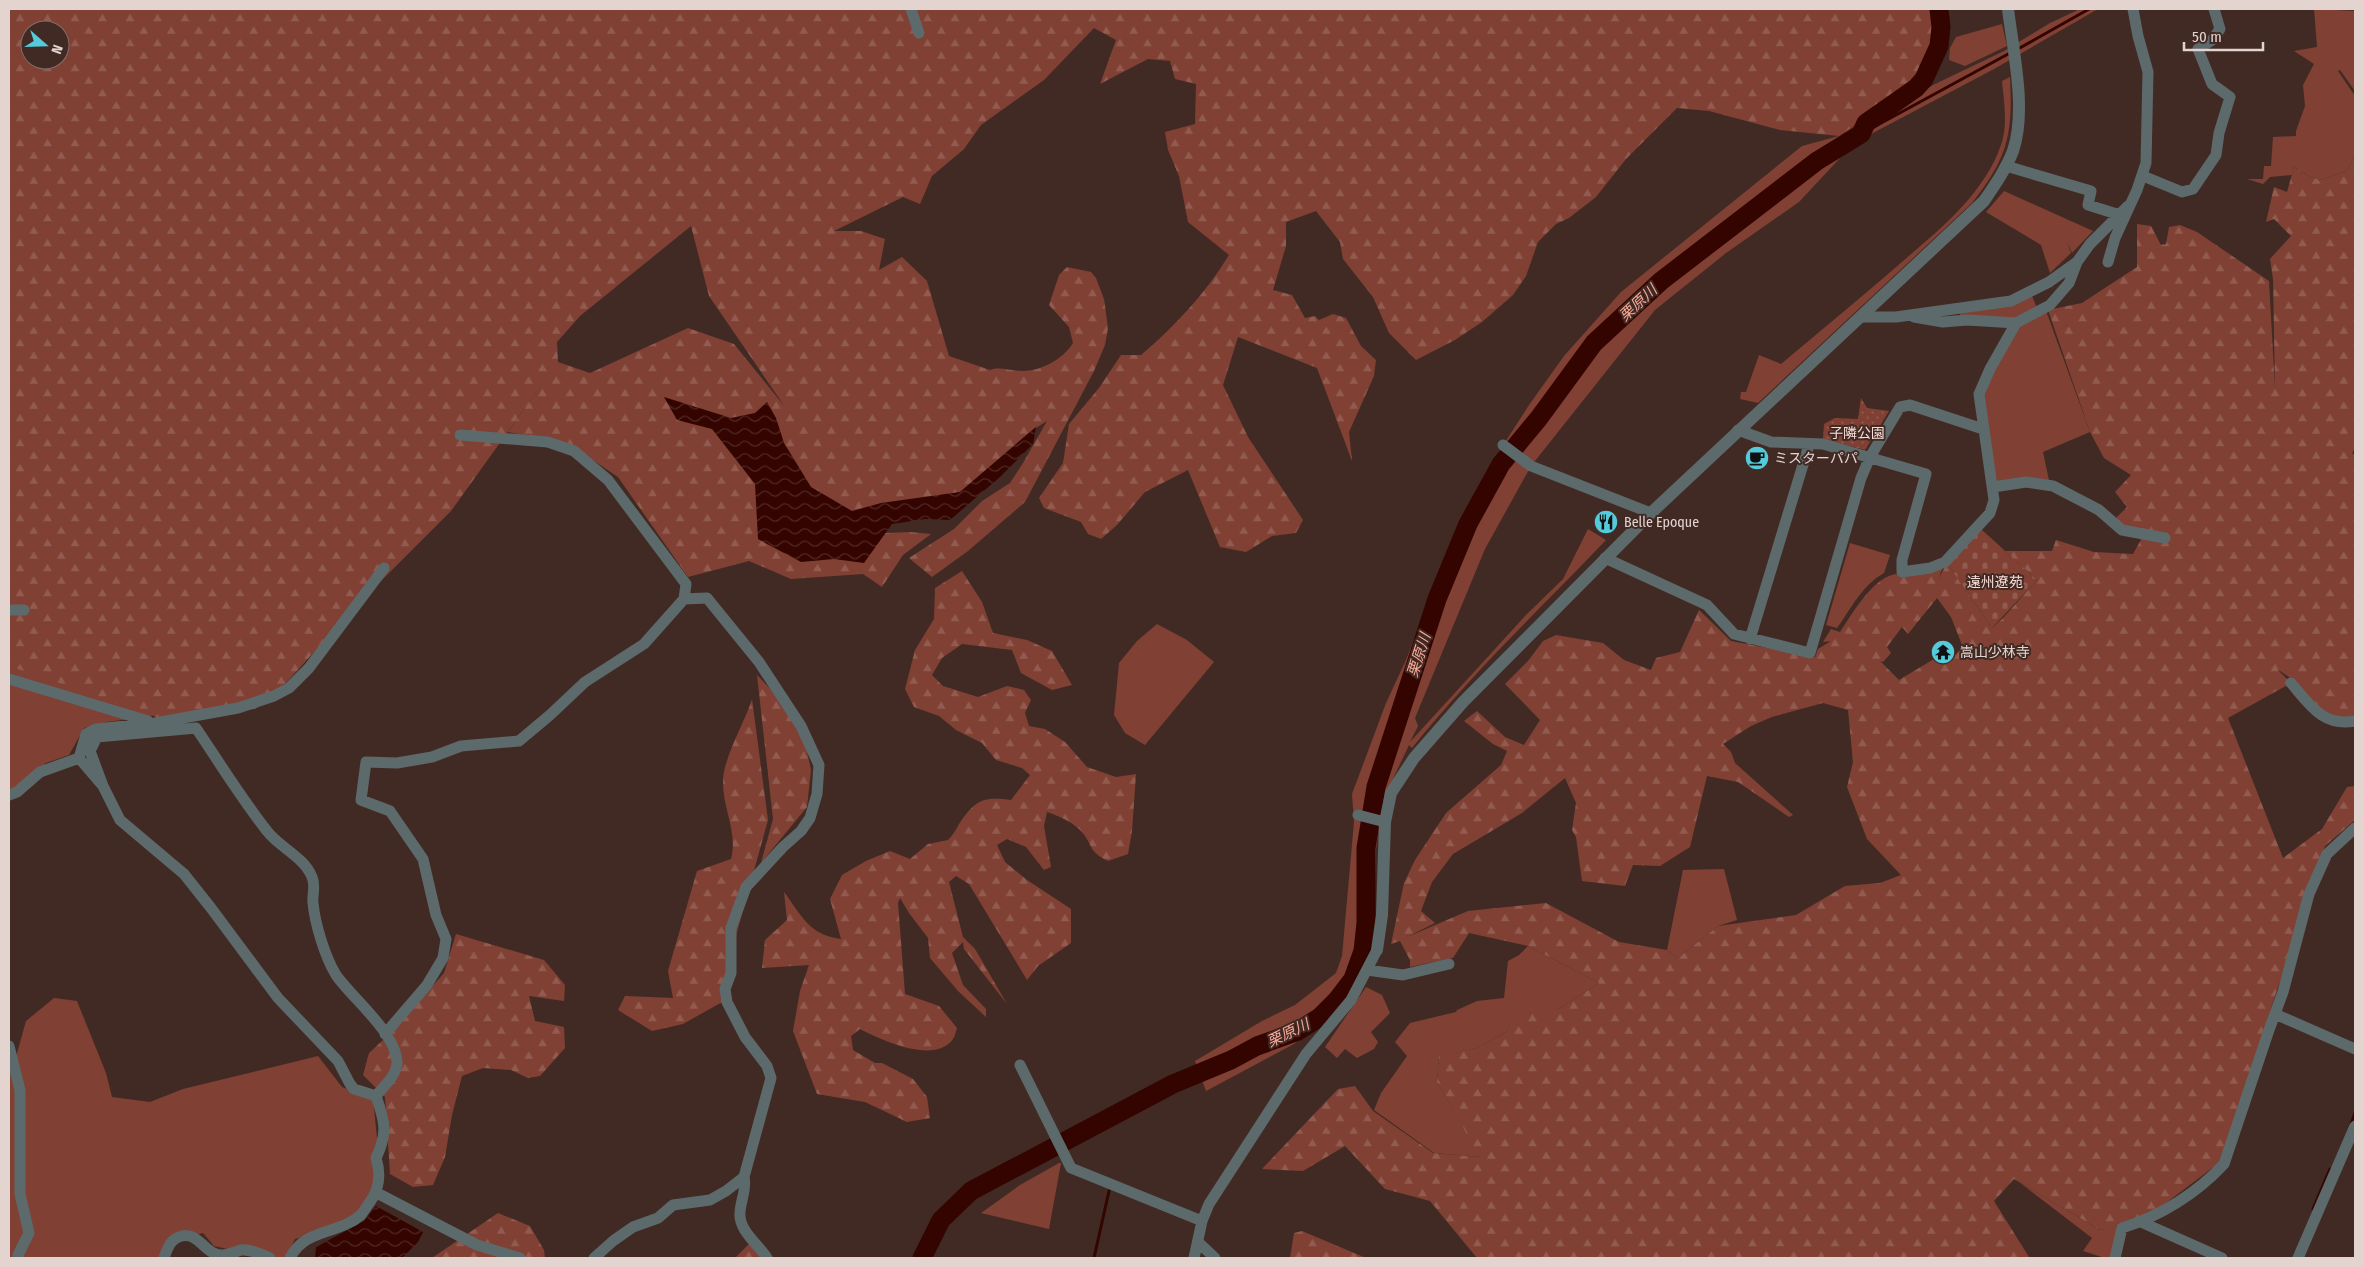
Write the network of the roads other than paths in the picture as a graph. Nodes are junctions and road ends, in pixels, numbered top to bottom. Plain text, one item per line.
1 (911, 9) edge
2 (2008, 9) edge
3 (2133, 9) edge
4 (2214, 9) edge
5 (919, 33) dead end
6 (2006, 166) junction
7 (2143, 176) junction
8 (2124, 211) junction
9 (2077, 262) junction
10 (2108, 262) dead end
11 (1906, 315) junction
12 (1861, 317) junction
13 (2016, 323) junction
14 (1983, 429) junction
15 (1738, 430) junction
16 (460, 435) dead end
17 (1502, 445) dead end
18 (1809, 445) junction
19 (1870, 457) junction
20 (1993, 487) junction
21 (1651, 513) junction
22 (2165, 538) dead end
23 (1605, 558) junction
24 (384, 568) dead end
25 (684, 599) junction
26 (9, 610) edge
27 (24, 610) dead end
28 (1750, 639) junction
29 (9, 679) edge
30 (2291, 683) dead end
31 (2355, 721) edge
32 (155, 723) junction
33 (79, 758) junction
34 (103, 786) junction
35 (9, 795) edge
36 (1358, 815) dead end
37 (1381, 821) junction
38 (2355, 828) edge
39 (1377, 950) joint
40 (1449, 964) dead end
41 (1367, 970) junction
42 (2276, 1014) junction
43 (385, 1034) junction
44 (9, 1046) edge
45 (2355, 1049) edge
46 (1020, 1066) dead end
47 (376, 1096) junction
48 (2355, 1126) edge
49 (744, 1177) junction
50 (380, 1194) junction
51 (1202, 1221) junction
52 (2141, 1222) junction
53 (1198, 1242) junction
54 (15, 1255) edge
55 (164, 1258) edge
56 (270, 1258) edge
57 (290, 1258) edge
58 (520, 1258) edge
59 (594, 1258) edge
60 (767, 1258) edge
61 (1194, 1258) edge
62 (1215, 1258) edge
63 (2115, 1258) edge
64 (2222, 1258) edge
65 (2298, 1258) edge

1 - 5 street
2 - 6 street
3 - 7 street
4 - 7 street
6 - 8 street
6 - 12 street
7 - 8 street
8 - 9 street
8 - 10 street
9 - 11 street
9 - 13 street
11 - 12 street
11 - 13 street
12 - 15 street
13 - 14 street
14 - 19 street
14 - 20 street
15 - 18 street
15 - 21 street
16 - 25 street
17 - 21 street
18 - 19 street
18 - 28 street
19 - 20 street
19 - 28 street
20 - 22 street
21 - 23 street
23 - 28 street
23 - 37 street
24 - 32 street
25 - 43 street
25 - 49 street
26 - 27 street
29 - 32 street
30 - 31 street
32 - 33 street
33 - 34 street
33 - 35 street
34 - 43 street
34 - 47 street
36 - 37 street
37 - 39 street
38 - 42 street
39 - 41 street
40 - 41 street
41 - 51 street
42 - 45 street
42 - 52 street
43 - 47 street
44 - 54 street
46 - 51 street
47 - 50 street
48 - 65 street
49 - 59 street
49 - 60 street
50 - 57 street
50 - 58 street
51 - 53 street
52 - 63 street
52 - 64 street
53 - 61 street
53 - 62 street
55 - 56 street

